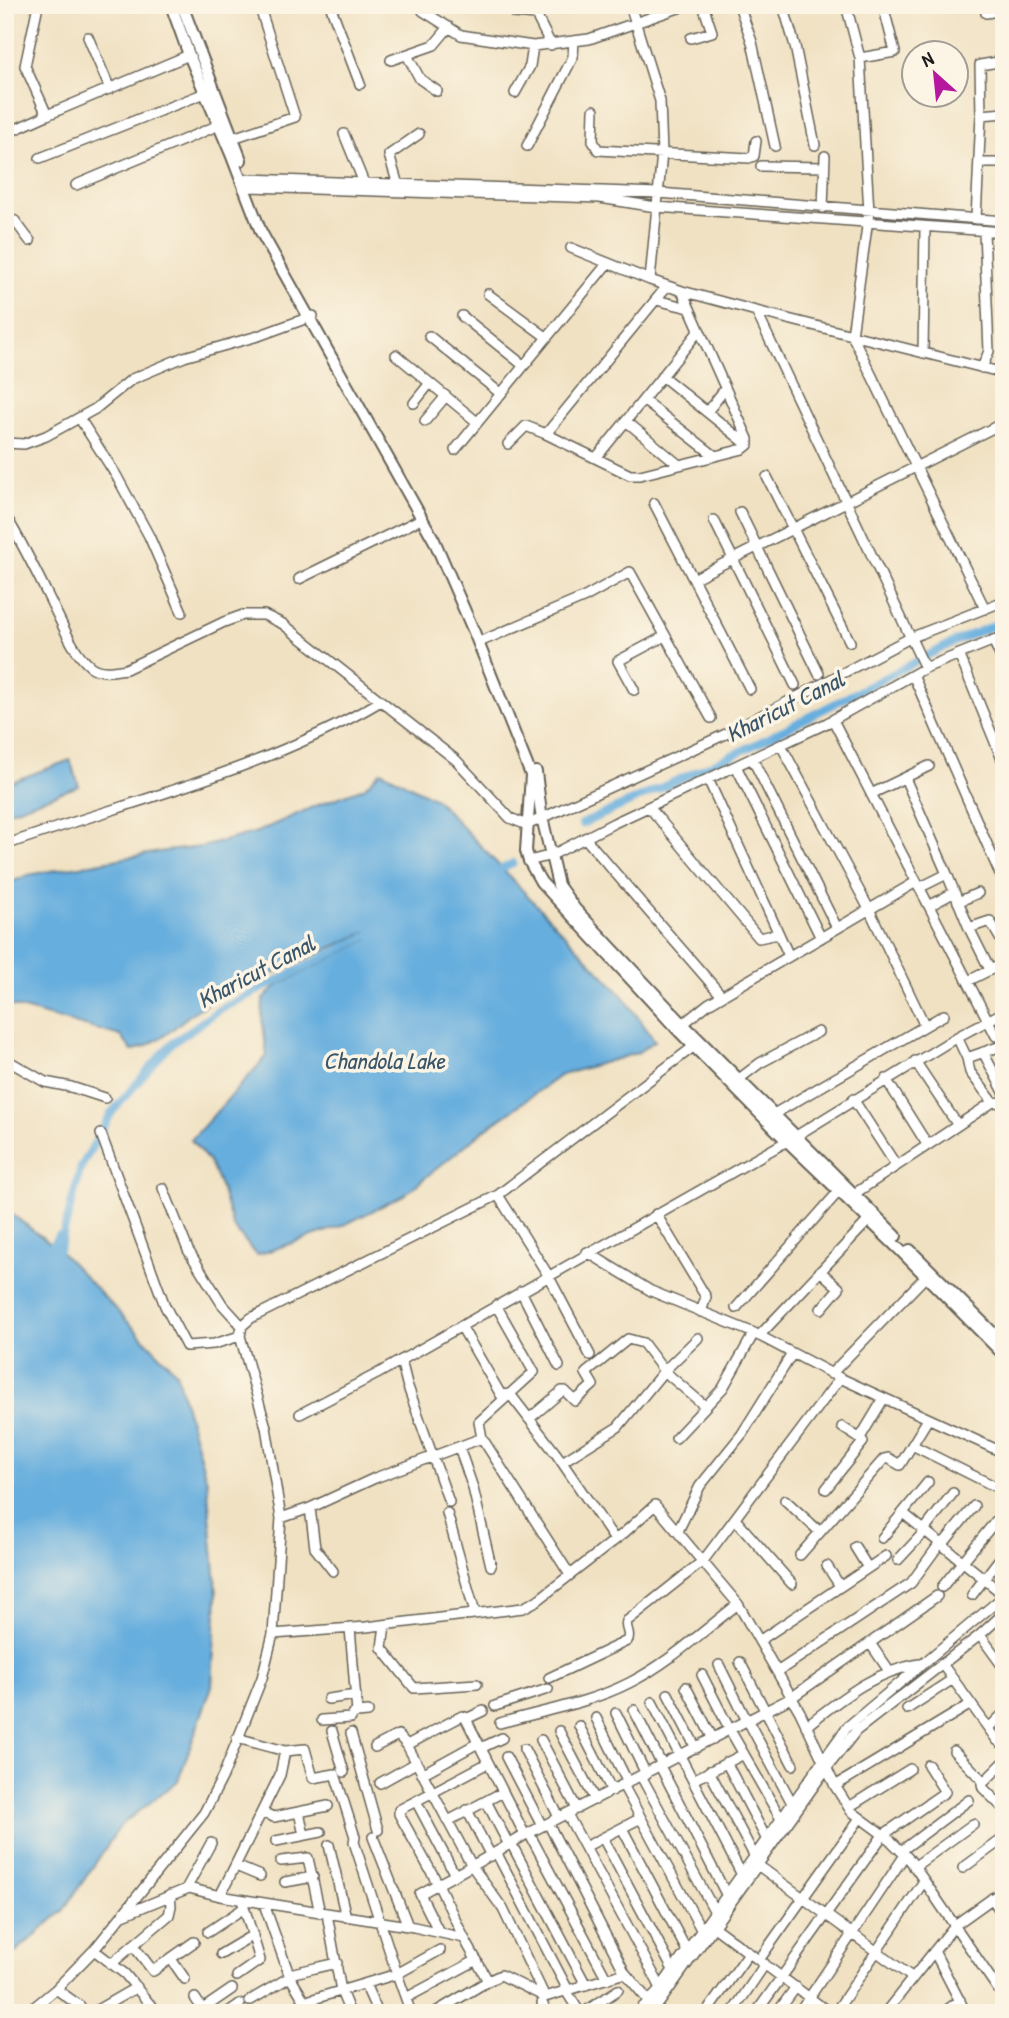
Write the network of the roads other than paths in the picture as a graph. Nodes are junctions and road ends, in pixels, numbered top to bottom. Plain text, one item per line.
1 (38, 5) edge
2 (171, 5) edge
3 (182, 5) edge
4 (259, 5) edge
5 (330, 5) edge
6 (420, 5) edge
7 (630, 5) edge
8 (687, 5) edge
9 (702, 5) edge
10 (739, 5) edge
11 (783, 5) edge
12 (846, 5) edge
13 (883, 5) edge
14 (984, 5) edge
15 (1004, 10) edge
16 (514, 13) dead end
17 (635, 24) junction
18 (449, 27) junction
19 (89, 37) dead end
20 (691, 38) dead end
21 (574, 41) junction
22 (551, 45) junction
23 (533, 46) junction
24 (189, 55) junction
25 (407, 55) junction
26 (860, 58) junction
27 (391, 60) dead end
28 (1004, 61) edge
29 (360, 84) dead end
30 (110, 89) junction
31 (437, 91) dead end
32 (205, 93) junction
33 (515, 93) dead end
34 (594, 110) dead end
35 (1004, 113) edge
36 (47, 114) junction
37 (981, 116) junction
38 (219, 125) junction
39 (5, 134) edge
40 (344, 134) dead end
41 (419, 134) dead end
42 (233, 138) junction
43 (756, 141) dead end
44 (815, 145) dead end
45 (527, 146) dead end
46 (775, 146) dead end
47 (662, 153) junction
48 (824, 156) dead end
49 (40, 159) dead end
50 (979, 163) junction
51 (1004, 163) edge
52 (761, 166) dead end
53 (824, 167) junction
54 (364, 183) junction
55 (246, 184) junction
56 (76, 185) dead end
57 (398, 185) junction
58 (659, 193) junction
59 (656, 207) junction
60 (823, 208) junction
61 (869, 212) junction
62 (5, 217) edge
63 (976, 219) junction
64 (1004, 221) edge
65 (868, 224) junction
66 (925, 228) junction
67 (984, 231) junction
68 (1004, 232) edge
69 (30, 241) dead end
70 (571, 248) dead end
71 (607, 264) junction
72 (650, 280) junction
73 (667, 286) junction
74 (682, 291) junction
75 (488, 294) dead end
76 (656, 300) junction
77 (689, 308) junction
78 (756, 311) junction
79 (462, 316) dead end
80 (311, 317) junction
81 (698, 331) junction
82 (852, 335) junction
83 (429, 336) dead end
84 (545, 337) junction
85 (923, 353) junction
86 (396, 355) dead end
87 (523, 365) junction
88 (982, 368) junction
89 (1004, 373) edge
90 (662, 376) junction
91 (430, 383) junction
92 (725, 389) junction
93 (500, 393) junction
94 (446, 396) junction
95 (643, 400) junction
96 (414, 403) dead end
97 (707, 412) junction
98 (80, 418) junction
99 (425, 421) dead end
100 (626, 421) junction
101 (477, 422) junction
102 (995, 427) dead end
103 (546, 434) junction
104 (5, 443) edge
105 (508, 444) dead end
106 (748, 445) junction
107 (455, 450) dead end
108 (715, 456) junction
109 (596, 458) junction
110 (679, 465) junction
111 (916, 467) junction
112 (767, 477) dead end
113 (846, 502) junction
114 (654, 503) dead end
115 (740, 512) dead end
116 (5, 515) edge
117 (421, 519) junction
118 (714, 520) dead end
119 (794, 528) junction
120 (756, 547) junction
121 (733, 559) junction
122 (695, 578) junction
123 (299, 579) dead end
124 (1004, 601) edge
125 (985, 609) junction
126 (182, 612) dead end
127 (665, 636) junction
128 (1004, 636) edge
129 (910, 638) junction
130 (484, 640) junction
131 (993, 640) junction
132 (850, 642) dead end
133 (959, 654) junction
134 (1004, 664) edge
135 (925, 668) junction
136 (819, 674) dead end
137 (913, 675) junction
138 (795, 685) dead end
139 (750, 689) dead end
140 (634, 690) dead end
141 (381, 701) junction
142 (711, 718) dead end
143 (833, 720) junction
144 (781, 745) junction
145 (752, 758) junction
146 (1004, 764) edge
147 (736, 766) junction
148 (929, 766) dead end
149 (905, 778) junction
150 (708, 779) junction
151 (871, 794) junction
152 (649, 807) junction
153 (543, 818) junction
154 (527, 825) junction
155 (585, 838) junction
156 (5, 845) edge
157 (552, 855) junction
158 (529, 861) junction
159 (947, 874) junction
160 (1004, 883) edge
161 (918, 885) junction
162 (954, 892) junction
163 (978, 892) dead end
164 (958, 902) junction
165 (929, 906) junction
166 (869, 909) junction
167 (837, 928) junction
168 (969, 928) junction
169 (778, 934) junction
170 (821, 937) junction
171 (1004, 945) edge
172 (789, 956) junction
173 (1004, 963) edge
174 (990, 970) junction
175 (968, 981) junction
176 (722, 996) junction
177 (1004, 1012) edge
178 (944, 1015) dead end
179 (988, 1020) junction
180 (683, 1024) junction
181 (925, 1026) junction
182 (818, 1032) dead end
183 (996, 1036) dead end
184 (957, 1037) junction
185 (697, 1044) junction
186 (1004, 1045) edge
187 (983, 1052) junction
188 (967, 1058) junction
189 (5, 1059) edge
190 (915, 1061) junction
191 (1000, 1077) edge
192 (739, 1079) junction
193 (886, 1079) junction
194 (1004, 1092) edge
195 (105, 1098) dead end
196 (853, 1099) junction
197 (993, 1102) junction
198 (1004, 1103) edge
199 (774, 1114) junction
200 (955, 1121) dead end
201 (101, 1134) dead end
202 (791, 1138) junction
203 (925, 1141) dead end
204 (894, 1162) dead end
205 (163, 1188) dead end
206 (839, 1191) junction
207 (854, 1194) junction
208 (498, 1195) junction
209 (656, 1214) junction
210 (869, 1220) junction
211 (587, 1252) junction
212 (820, 1271) junction
213 (928, 1274) junction
214 (548, 1275) junction
215 (521, 1291) junction
216 (496, 1305) junction
217 (736, 1308) dead end
218 (821, 1309) dead end
219 (701, 1312) junction
220 (461, 1326) junction
221 (241, 1331) junction
222 (756, 1335) junction
223 (698, 1338) dead end
224 (1004, 1344) edge
225 (792, 1354) junction
226 (590, 1355) dead end
227 (1004, 1355) edge
228 (401, 1360) junction
229 (559, 1366) dead end
230 (664, 1371) junction
231 (836, 1376) junction
232 (510, 1394) junction
233 (884, 1398) junction
234 (705, 1406) junction
235 (300, 1415) dead end
236 (529, 1419) junction
237 (928, 1419) junction
238 (842, 1427) dead end
239 (676, 1437) dead end
240 (482, 1438) junction
241 (860, 1438) junction
242 (912, 1445) junction
243 (459, 1447) junction
244 (1004, 1453) edge
245 (432, 1456) junction
246 (562, 1462) junction
247 (928, 1482) dead end
248 (826, 1489) dead end
249 (1004, 1491) edge
250 (953, 1493) dead end
251 (785, 1500) dead end
252 (449, 1502) dead end
253 (974, 1506) dead end
254 (310, 1508) junction
255 (447, 1513) dead end
256 (903, 1513) junction
257 (999, 1517) dead end
258 (281, 1518) junction
259 (735, 1519) junction
260 (926, 1530) junction
261 (678, 1531) junction
262 (820, 1532) junction
263 (882, 1538) dead end
264 (615, 1540) junction
265 (942, 1543) junction
266 (855, 1547) dead end
267 (1004, 1553) edge
268 (800, 1555) dead end
269 (886, 1556) dead end
270 (898, 1560) dead end
271 (703, 1561) junction
272 (963, 1561) junction
273 (491, 1566) dead end
274 (827, 1566) dead end
275 (869, 1568) junction
276 (333, 1570) dead end
277 (570, 1575) junction
278 (984, 1579) junction
279 (792, 1584) dead end
280 (841, 1587) junction
281 (972, 1595) dead end
282 (1004, 1596) edge
283 (738, 1604) junction
284 (475, 1613) junction
285 (1003, 1617) edge
286 (385, 1625) junction
287 (350, 1628) junction
288 (273, 1634) junction
289 (979, 1635) junction
290 (759, 1641) junction
291 (870, 1643) junction
292 (740, 1662) dead end
293 (923, 1663) junction
294 (942, 1664) junction
295 (719, 1665) dead end
296 (1004, 1668) edge
297 (889, 1671) junction
298 (777, 1672) junction
299 (702, 1675) dead end
300 (549, 1678) dead end
301 (953, 1679) junction
302 (477, 1684) dead end
303 (686, 1687) dead end
304 (548, 1689) dead end
305 (533, 1693) junction
306 (668, 1693) dead end
307 (356, 1695) junction
308 (791, 1698) junction
309 (328, 1699) dead end
310 (652, 1702) dead end
311 (971, 1704) junction
312 (495, 1706) dead end
313 (907, 1709) dead end
314 (634, 1710) dead end
315 (482, 1711) dead end
316 (368, 1712) dead end
317 (537, 1712) junction
318 (766, 1712) junction
319 (357, 1713) junction
320 (616, 1713) dead end
321 (1004, 1713) edge
322 (596, 1718) dead end
323 (466, 1719) junction
324 (322, 1720) dead end
325 (748, 1721) junction
326 (500, 1723) dead end
327 (579, 1726) dead end
328 (806, 1726) junction
329 (989, 1728) junction
330 (730, 1730) junction
331 (332, 1731) dead end
332 (559, 1731) dead end
333 (351, 1733) dead end
334 (237, 1738) junction
335 (502, 1738) dead end
336 (713, 1739) junction
337 (541, 1740) dead end
338 (1003, 1743) edge
339 (407, 1745) junction
340 (480, 1746) junction
341 (375, 1747) dead end
342 (696, 1748) junction
343 (524, 1749) dead end
344 (285, 1751) junction
345 (954, 1751) dead end
346 (744, 1754) junction
347 (680, 1756) junction
348 (506, 1757) dead end
349 (726, 1762) junction
350 (416, 1763) junction
351 (488, 1763) junction
352 (824, 1764) junction
353 (793, 1765) dead end
354 (928, 1765) dead end
355 (661, 1766) junction
356 (1002, 1766) edge
357 (360, 1767) junction
358 (910, 1769) dead end
359 (709, 1771) junction
360 (339, 1773) junction
361 (422, 1774) junction
362 (643, 1775) junction
363 (692, 1780) junction
364 (983, 1781) junction
365 (380, 1783) dead end
366 (626, 1784) junction
367 (835, 1786) junction
368 (612, 1791) junction
369 (433, 1792) junction
370 (503, 1792) junction
371 (594, 1800) junction
372 (969, 1800) dead end
373 (416, 1801) junction
374 (486, 1801) junction
375 (792, 1803) junction
376 (328, 1806) dead end
377 (849, 1807) junction
378 (576, 1809) junction
379 (1004, 1809) edge
380 (467, 1811) junction
381 (299, 1812) junction
382 (263, 1813) junction
383 (563, 1816) junction
384 (641, 1818) junction
385 (860, 1818) junction
386 (781, 1819) junction
387 (448, 1821) junction
388 (973, 1824) dead end
389 (545, 1825) junction
390 (622, 1828) junction
391 (321, 1832) dead end
392 (527, 1834) junction
393 (303, 1835) junction
394 (883, 1835) junction
395 (603, 1838) junction
396 (1004, 1838) edge
397 (767, 1840) junction
398 (276, 1841) dead end
399 (211, 1843) dead end
400 (510, 1844) junction
401 (329, 1845) dead end
402 (585, 1847) junction
403 (903, 1853) junction
404 (494, 1854) junction
405 (281, 1861) dead end
406 (757, 1861) junction
407 (236, 1866) junction
408 (472, 1866) junction
409 (914, 1867) junction
410 (963, 1868) dead end
411 (455, 1875) junction
412 (742, 1875) junction
413 (260, 1876) dead end
414 (313, 1877) junction
415 (924, 1881) junction
416 (285, 1882) dead end
417 (438, 1884) junction
418 (186, 1889) junction
419 (1004, 1890) edge
420 (170, 1895) junction
421 (220, 1896) junction
422 (727, 1896) junction
423 (801, 1898) junction
424 (992, 1898) junction
425 (243, 1904) junction
426 (264, 1904) junction
427 (715, 1912) junction
428 (324, 1913) junction
429 (121, 1916) junction
430 (826, 1916) junction
431 (346, 1917) junction
432 (1004, 1917) edge
433 (379, 1923) junction
434 (955, 1925) junction
435 (408, 1926) junction
436 (715, 1927) junction
437 (702, 1931) junction
438 (208, 1932) dead end
439 (439, 1932) junction
440 (852, 1933) junction
441 (253, 1935) junction
442 (464, 1938) junction
443 (194, 1942) dead end
444 (133, 1945) junction
445 (94, 1950) junction
446 (440, 1950) dead end
447 (687, 1951) junction
448 (876, 1951) junction
449 (934, 1951) junction
450 (749, 1953) junction
451 (221, 1954) dead end
452 (171, 1959) junction
453 (477, 1960) junction
454 (762, 1962) junction
455 (337, 1963) junction
456 (111, 1964) junction
457 (674, 1970) junction
458 (625, 1973) junction
459 (397, 1974) junction
460 (289, 1975) junction
461 (237, 1976) dead end
462 (782, 1977) junction
463 (913, 1978) junction
464 (185, 1979) dead end
465 (607, 1979) junction
466 (488, 1981) junction
467 (365, 1984) junction
468 (586, 1985) junction
469 (137, 1987) junction
470 (796, 1987) junction
471 (661, 1988) junction
472 (56, 1989) junction
473 (232, 1989) dead end
474 (618, 1990) dead end
475 (341, 1991) junction
476 (568, 1992) junction
477 (195, 1998) dead end
478 (406, 1998) junction
479 (810, 1998) junction
480 (1004, 1998) edge
481 (543, 2000) junction
482 (960, 2000) junction
483 (306, 2003) junction
484 (450, 2009) edge
485 (652, 2009) edge
486 (201, 2011) edge
487 (887, 2012) edge
488 (27, 2013) edge
489 (84, 2013) edge
490 (92, 2013) edge
491 (157, 2013) edge
492 (227, 2013) edge
493 (290, 2013) edge
494 (312, 2013) edge
495 (350, 2013) edge
496 (378, 2013) edge
497 (411, 2013) edge
498 (434, 2013) edge
499 (548, 2013) edge
500 (582, 2013) edge
501 (638, 2013) edge
502 (706, 2013) edge
503 (732, 2013) edge
504 (756, 2013) edge
505 (777, 2013) edge
506 (799, 2013) edge
507 (832, 2013) edge
508 (943, 2013) edge
509 (966, 2013) edge

1 - 36 street
2 - 24 main road
3 - 42 main road
4 - 42 street
5 - 29 street
6 - 18 street
7 - 17 street
8 - 17 street
9 - 20 street
10 - 46 street
11 - 44 street
12 - 26 street
13 - 26 street
14 - 15 street
16 - 22 street
17 - 21 street
17 - 47 street
18 - 23 street
18 - 25 street
19 - 30 street
21 - 22 street
21 - 45 street
22 - 23 street
23 - 33 street
24 - 30 street
24 - 32 main road
25 - 27 street
25 - 31 street
26 - 61 street
28 - 37 street
30 - 36 street
32 - 38 main road
32 - 49 street
34 - 47 street
35 - 37 street
36 - 39 street
37 - 50 street
38 - 55 main road
38 - 56 street
40 - 54 street
41 - 57 street
42 - 55 main road
43 - 47 street
47 - 58 street
48 - 53 street
50 - 51 street
50 - 63 street
52 - 53 street
53 - 60 street
54 - 55 street
54 - 57 street
55 - 59 street
55 - 80 main road
57 - 58 street
58 - 59 street
58 - 60 street
59 - 65 street
59 - 72 street
60 - 61 street
61 - 63 street
61 - 65 street
62 - 69 street
63 - 64 street
65 - 66 street
65 - 82 street
66 - 67 street
66 - 85 street
67 - 68 street
67 - 88 street
70 - 71 street
71 - 72 street
71 - 84 street
72 - 73 street
73 - 74 street
73 - 76 street
74 - 77 street
74 - 78 street
75 - 84 street
76 - 77 street
76 - 103 street
77 - 81 street
78 - 82 street
78 - 113 street
79 - 87 street
80 - 98 street
80 - 117 main road
80 - 130 main road
81 - 90 street
81 - 92 street
82 - 85 street
82 - 111 street
83 - 93 street
84 - 87 street
85 - 88 street
86 - 91 street
87 - 93 street
88 - 89 street
90 - 95 street
90 - 97 street
91 - 94 street
91 - 96 street
92 - 97 street
92 - 106 street
93 - 101 street
94 - 99 street
94 - 101 street
95 - 100 street
95 - 108 street
97 - 106 street
98 - 104 street
98 - 126 street
100 - 109 street
100 - 110 street
101 - 107 street
102 - 111 street
103 - 105 street
103 - 109 street
106 - 108 street
108 - 110 street
109 - 110 street
111 - 113 street
111 - 125 street
112 - 119 street
113 - 119 street
113 - 129 street
114 - 122 street
115 - 120 street
116 - 141 street
117 - 123 street
117 - 154 main road
118 - 121 street
119 - 120 street
119 - 132 street
120 - 121 street
120 - 136 street
121 - 122 street
121 - 138 street
122 - 139 street
124 - 125 street
125 - 129 street
127 - 130 street
127 - 140 street
127 - 142 street
128 - 131 street
129 - 135 street
129 - 153 street
130 - 153 main road
131 - 133 street
131 - 134 street
133 - 135 street
133 - 146 street
135 - 137 street
137 - 143 street
137 - 160 street
141 - 154 street
141 - 156 street
143 - 144 street
143 - 151 street
144 - 145 street
144 - 166 street
145 - 147 street
145 - 167 street
147 - 150 street
147 - 170 street
148 - 149 street
149 - 151 street
149 - 159 street
150 - 152 street
150 - 169 street
151 - 161 street
152 - 155 street
152 - 169 street
153 - 154 street
153 - 157 main road
154 - 158 main road
155 - 157 street
155 - 176 street
157 - 158 street
157 - 180 main road
158 - 185 main road
159 - 161 street
159 - 162 street
161 - 165 street
161 - 166 street
162 - 164 street
162 - 165 street
163 - 164 street
164 - 168 street
165 - 175 street
166 - 167 street
166 - 181 street
167 - 170 street
168 - 171 street
168 - 174 street
169 - 172 street
170 - 172 street
172 - 176 street
173 - 174 street
174 - 175 street
175 - 179 street
176 - 180 street
177 - 179 street
178 - 181 street
179 - 183 street
179 - 184 street
180 - 185 main road
181 - 199 street
182 - 192 street
184 - 188 street
184 - 190 street
185 - 192 main road
185 - 202 main road
185 - 208 street
186 - 187 street
187 - 188 street
187 - 191 street
188 - 197 street
189 - 195 street
190 - 193 street
190 - 200 street
191 - 194 street
192 - 199 main road
193 - 196 street
193 - 203 street
196 - 202 street
196 - 204 street
197 - 198 street
197 - 207 street
199 - 202 main road
201 - 221 street
202 - 206 main road
202 - 207 main road
202 - 209 street
205 - 221 street
206 - 210 main road
206 - 217 street
207 - 213 main road
208 - 214 street
208 - 221 street
209 - 211 street
209 - 219 street
210 - 212 street
210 - 213 main road
211 - 214 street
211 - 219 street
212 - 218 street
212 - 222 street
213 - 224 main road
213 - 227 main road
213 - 231 street
214 - 215 street
214 - 226 street
215 - 216 street
215 - 229 street
216 - 220 street
216 - 232 street
219 - 222 street
220 - 228 street
220 - 232 street
221 - 258 street
222 - 225 street
222 - 234 street
223 - 230 street
225 - 231 street
225 - 261 street
228 - 235 street
228 - 245 street
230 - 234 street
230 - 236 street
230 - 246 street
231 - 233 street
231 - 259 street
232 - 236 street
232 - 240 street
233 - 237 street
233 - 241 street
234 - 239 street
236 - 246 street
237 - 242 street
237 - 244 street
238 - 241 street
240 - 243 street
240 - 277 street
241 - 248 street
242 - 249 street
242 - 262 street
243 - 245 street
243 - 273 street
245 - 252 street
245 - 254 street
246 - 264 street
247 - 256 street
250 - 260 street
251 - 262 street
253 - 265 street
254 - 258 street
254 - 276 street
255 - 284 street
256 - 260 street
256 - 263 street
257 - 272 street
258 - 288 street
259 - 271 street
259 - 279 street
260 - 265 street
260 - 270 street
261 - 264 street
261 - 271 street
262 - 268 street
264 - 277 street
265 - 272 street
265 - 298 street
266 - 275 street
267 - 278 street
269 - 275 street
271 - 283 street
271 - 300 street
272 - 278 street
272 - 291 street
274 - 280 street
275 - 280 street
277 - 284 street
278 - 281 street
278 - 282 street
280 - 290 street
282 - 293 street
283 - 290 street
283 - 317 street
284 - 286 street
285 - 289 street
286 - 287 street
286 - 302 street
287 - 288 street
287 - 307 street
288 - 334 street
289 - 294 street
289 - 296 street
290 - 298 street
291 - 297 street
291 - 308 street
292 - 318 street
293 - 297 street
293 - 352 street
294 - 301 street
294 - 352 street
295 - 325 street
297 - 328 street
298 - 308 street
299 - 330 street
301 - 311 street
301 - 313 street
303 - 336 street
304 - 305 street
305 - 312 street
305 - 317 street
306 - 342 street
307 - 309 street
307 - 319 street
308 - 318 street
308 - 328 street
310 - 347 street
311 - 329 street
311 - 367 street
314 - 355 street
315 - 323 street
316 - 319 street
317 - 326 street
318 - 325 street
318 - 353 street
319 - 324 street
320 - 362 street
321 - 329 street
322 - 366 street
323 - 339 street
323 - 340 street
325 - 330 street
325 - 375 street
327 - 368 street
328 - 352 street
329 - 338 street
330 - 336 street
330 - 346 street
331 - 360 street
332 - 371 street
333 - 357 street
334 - 344 street
334 - 429 street
335 - 340 street
336 - 342 street
337 - 378 street
339 - 341 street
339 - 350 street
340 - 351 street
340 - 361 street
342 - 347 street
343 - 383 street
344 - 360 street
344 - 382 street
345 - 364 street
346 - 349 street
346 - 386 street
347 - 355 street
347 - 363 street
348 - 389 street
349 - 359 street
349 - 397 street
350 - 361 street
350 - 365 street
351 - 369 street
351 - 370 street
352 - 367 street
352 - 375 street
352 - 406 street
354 - 394 street
355 - 362 street
355 - 422 street
356 - 364 street
357 - 360 street
357 - 435 street
358 - 377 street
359 - 363 street
359 - 406 street
360 - 433 street
361 - 369 street
362 - 366 street
362 - 427 street
363 - 412 street
364 - 379 street
366 - 368 street
366 - 384 street
367 - 377 street
368 - 371 street
369 - 373 street
369 - 387 street
370 - 374 street
370 - 392 street
371 - 378 street
372 - 403 street
373 - 411 street
373 - 417 street
374 - 380 street
374 - 400 street
375 - 386 street
376 - 381 street
377 - 385 street
378 - 383 street
380 - 387 street
380 - 404 street
381 - 382 street
381 - 393 street
382 - 407 street
383 - 389 street
383 - 402 street
384 - 390 street
384 - 437 street
385 - 394 street
385 - 423 street
386 - 397 street
387 - 408 street
388 - 409 street
389 - 392 street
389 - 458 street
390 - 395 street
390 - 447 street
391 - 393 street
392 - 400 street
392 - 465 street
393 - 398 street
394 - 403 street
394 - 430 street
395 - 402 street
395 - 457 street
396 - 410 street
397 - 406 street
399 - 418 street
400 - 404 street
400 - 468 street
401 - 431 street
402 - 471 street
403 - 409 street
403 - 440 street
404 - 408 street
404 - 476 street
405 - 414 street
406 - 412 street
406 - 423 street
406 - 436 street
407 - 413 street
407 - 421 street
408 - 411 street
408 - 481 street
409 - 415 street
411 - 417 street
412 - 422 street
414 - 416 street
414 - 428 street
415 - 434 street
415 - 448 street
417 - 439 street
417 - 442 street
418 - 420 street
418 - 421 street
419 - 424 street
420 - 429 street
420 - 444 street
421 - 425 street
422 - 427 street
423 - 430 street
423 - 454 street
424 - 432 street
424 - 434 street
425 - 426 street
425 - 438 street
425 - 441 street
426 - 428 street
426 - 460 street
427 - 437 street
428 - 431 street
428 - 455 street
429 - 445 street
430 - 440 street
430 - 462 street
431 - 433 street
433 - 435 street
433 - 459 street
434 - 449 street
434 - 480 street
435 - 439 street
436 - 450 street
436 - 485 street
437 - 447 street
439 - 442 street
440 - 448 street
440 - 479 street
441 - 451 street
441 - 461 street
442 - 453 street
443 - 452 street
444 - 452 street
444 - 456 street
445 - 456 street
445 - 472 street
446 - 459 street
447 - 457 street
448 - 463 street
448 - 507 street
449 - 463 street
449 - 482 street
450 - 454 street
450 - 502 street
452 - 464 street
453 - 466 street
453 - 478 street
454 - 462 street
454 - 503 street
455 - 460 street
455 - 475 street
456 - 469 street
457 - 471 street
458 - 465 street
458 - 485 street
459 - 467 street
459 - 478 street
460 - 483 street
460 - 492 street
462 - 470 street
462 - 504 street
463 - 487 street
465 - 468 street
466 - 481 street
466 - 484 street
467 - 475 street
467 - 496 street
468 - 476 street
469 - 490 street
469 - 491 street
470 - 479 street
470 - 505 street
471 - 485 street
472 - 488 street
472 - 489 street
473 - 486 street
474 - 500 street
475 - 483 street
475 - 495 street
476 - 481 street
476 - 500 street
477 - 486 street
478 - 497 street
479 - 506 street
479 - 507 street
481 - 499 street
482 - 508 street
482 - 509 street
483 - 493 street
483 - 494 street
484 - 498 street
485 - 501 street

